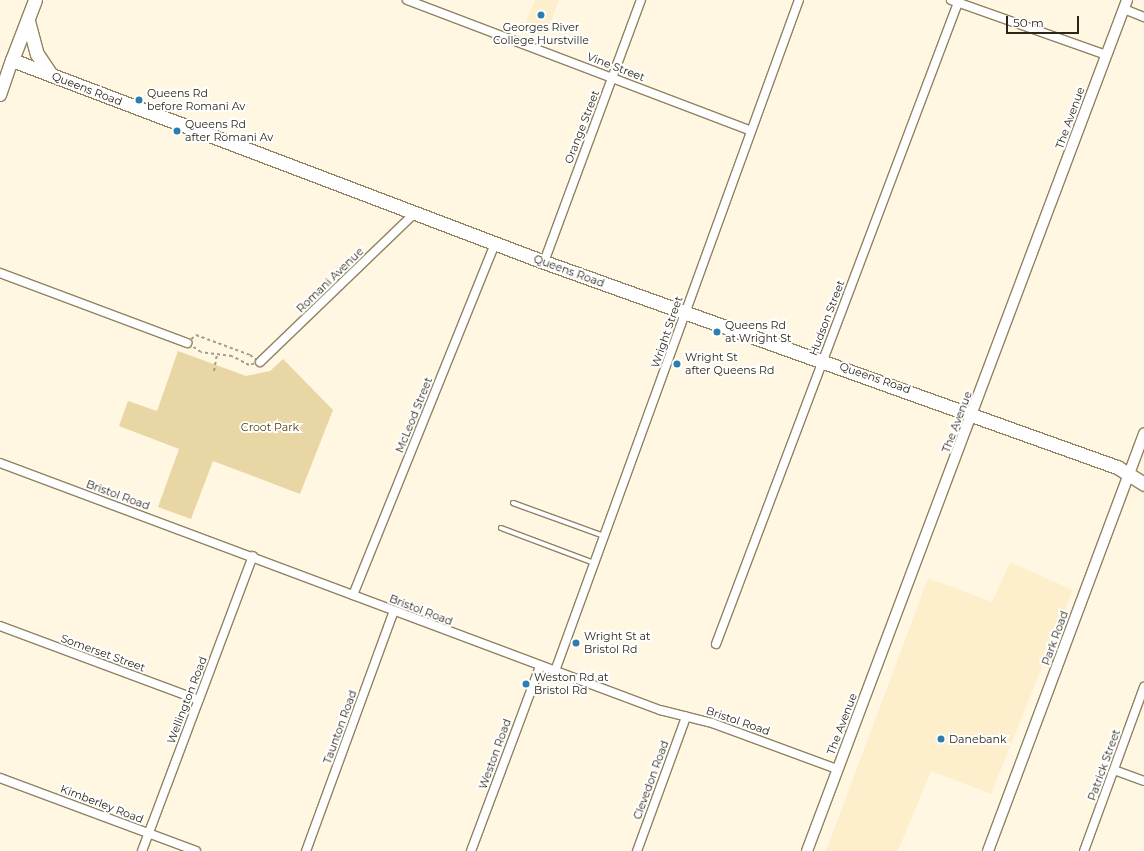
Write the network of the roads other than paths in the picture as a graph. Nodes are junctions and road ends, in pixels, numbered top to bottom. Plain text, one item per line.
1 (35, 0) edge
2 (407, 0) edge
3 (641, 0) edge
4 (799, 0) edge
5 (956, 1) edge
6 (1125, 5) edge
7 (1144, 17) edge
8 (28, 19) junction
9 (1106, 55) junction
10 (12, 60) junction
11 (51, 75) junction
12 (613, 77) junction
13 (0, 95) edge
14 (750, 130) junction
15 (415, 213) junction
16 (495, 243) junction
17 (544, 262) junction
18 (0, 273) edge
19 (685, 312) junction
20 (187, 343) road end
21 (823, 361) junction
22 (260, 362) road end
23 (972, 414) junction
24 (1144, 433) edge
25 (0, 463) edge
26 (1130, 472) junction
27 (1144, 472) edge
28 (1144, 484) edge
29 (513, 503) dead end
30 (501, 528) dead end
31 (605, 536) junction
32 (253, 556) junction
33 (595, 563) junction
34 (353, 595) junction
35 (394, 611) junction
36 (0, 626) edge
37 (716, 644) dead end
38 (540, 666) junction
39 (555, 671) junction
40 (1144, 687) edge
41 (199, 700) junction
42 (686, 717) junction
43 (837, 769) junction
44 (1114, 770) junction
45 (0, 778) edge
46 (1144, 781) edge
47 (149, 833) junction
48 (142, 851) edge
49 (196, 851) edge
50 (306, 851) edge
51 (471, 851) edge
52 (637, 851) edge
53 (807, 851) edge
54 (988, 851) edge
55 (1084, 851) edge

1 - 8 main road
2 - 12 street, Vine Street
3 - 12 street, Orange Street
4 - 14 street, Wright Street
5 - 9 street
5 - 21 street, Hudson Street
6 - 7 street
6 - 9 street, The Avenue
8 - 10 main road
8 - 11 main road
9 - 23 street, The Avenue
10 - 11 main road, Queens Road
10 - 13 main road
11 - 15 main road, Queens Road
12 - 14 street, Vine Street
12 - 17 street, Orange Street
14 - 19 street, Wright Street
15 - 16 main road, Queens Road
15 - 22 street, Romani Avenue
16 - 17 main road, Queens Road
16 - 34 street, McLeod Street
17 - 19 main road, Queens Road
18 - 20 street
19 - 21 main road, Queens Road
19 - 31 street, Wright Street
21 - 23 main road, Queens Road
21 - 37 street, Hudson Street
23 - 26 main road, Queens Road
23 - 43 street, The Avenue
24 - 26 street, Park Road
25 - 32 street, Bristol Road
26 - 27 main road, Queens Road
26 - 28 main road, Queens Road
26 - 54 street, Park Road
29 - 31 lane
30 - 33 lane
31 - 33 street, Wright Street
32 - 34 street, Bristol Road
32 - 41 street, Wellington Road
33 - 39 street, Wright Street
34 - 35 street, Bristol Road
35 - 38 street, Bristol Road
35 - 50 street, Taunton Road
36 - 41 street, Somerset Street
38 - 39 street, Bristol Road
38 - 51 street, Weston Road
39 - 42 street, Bristol Road
40 - 44 street, Patrick Street
41 - 47 street, Wellington Road
42 - 43 street, Bristol Road
42 - 52 street, Clevedon Road
43 - 53 street, The Avenue
44 - 46 street
44 - 55 street, Patrick Street
45 - 47 street, Kimberley Road
47 - 48 street, Wellington Road
47 - 49 street, Kimberley Road

